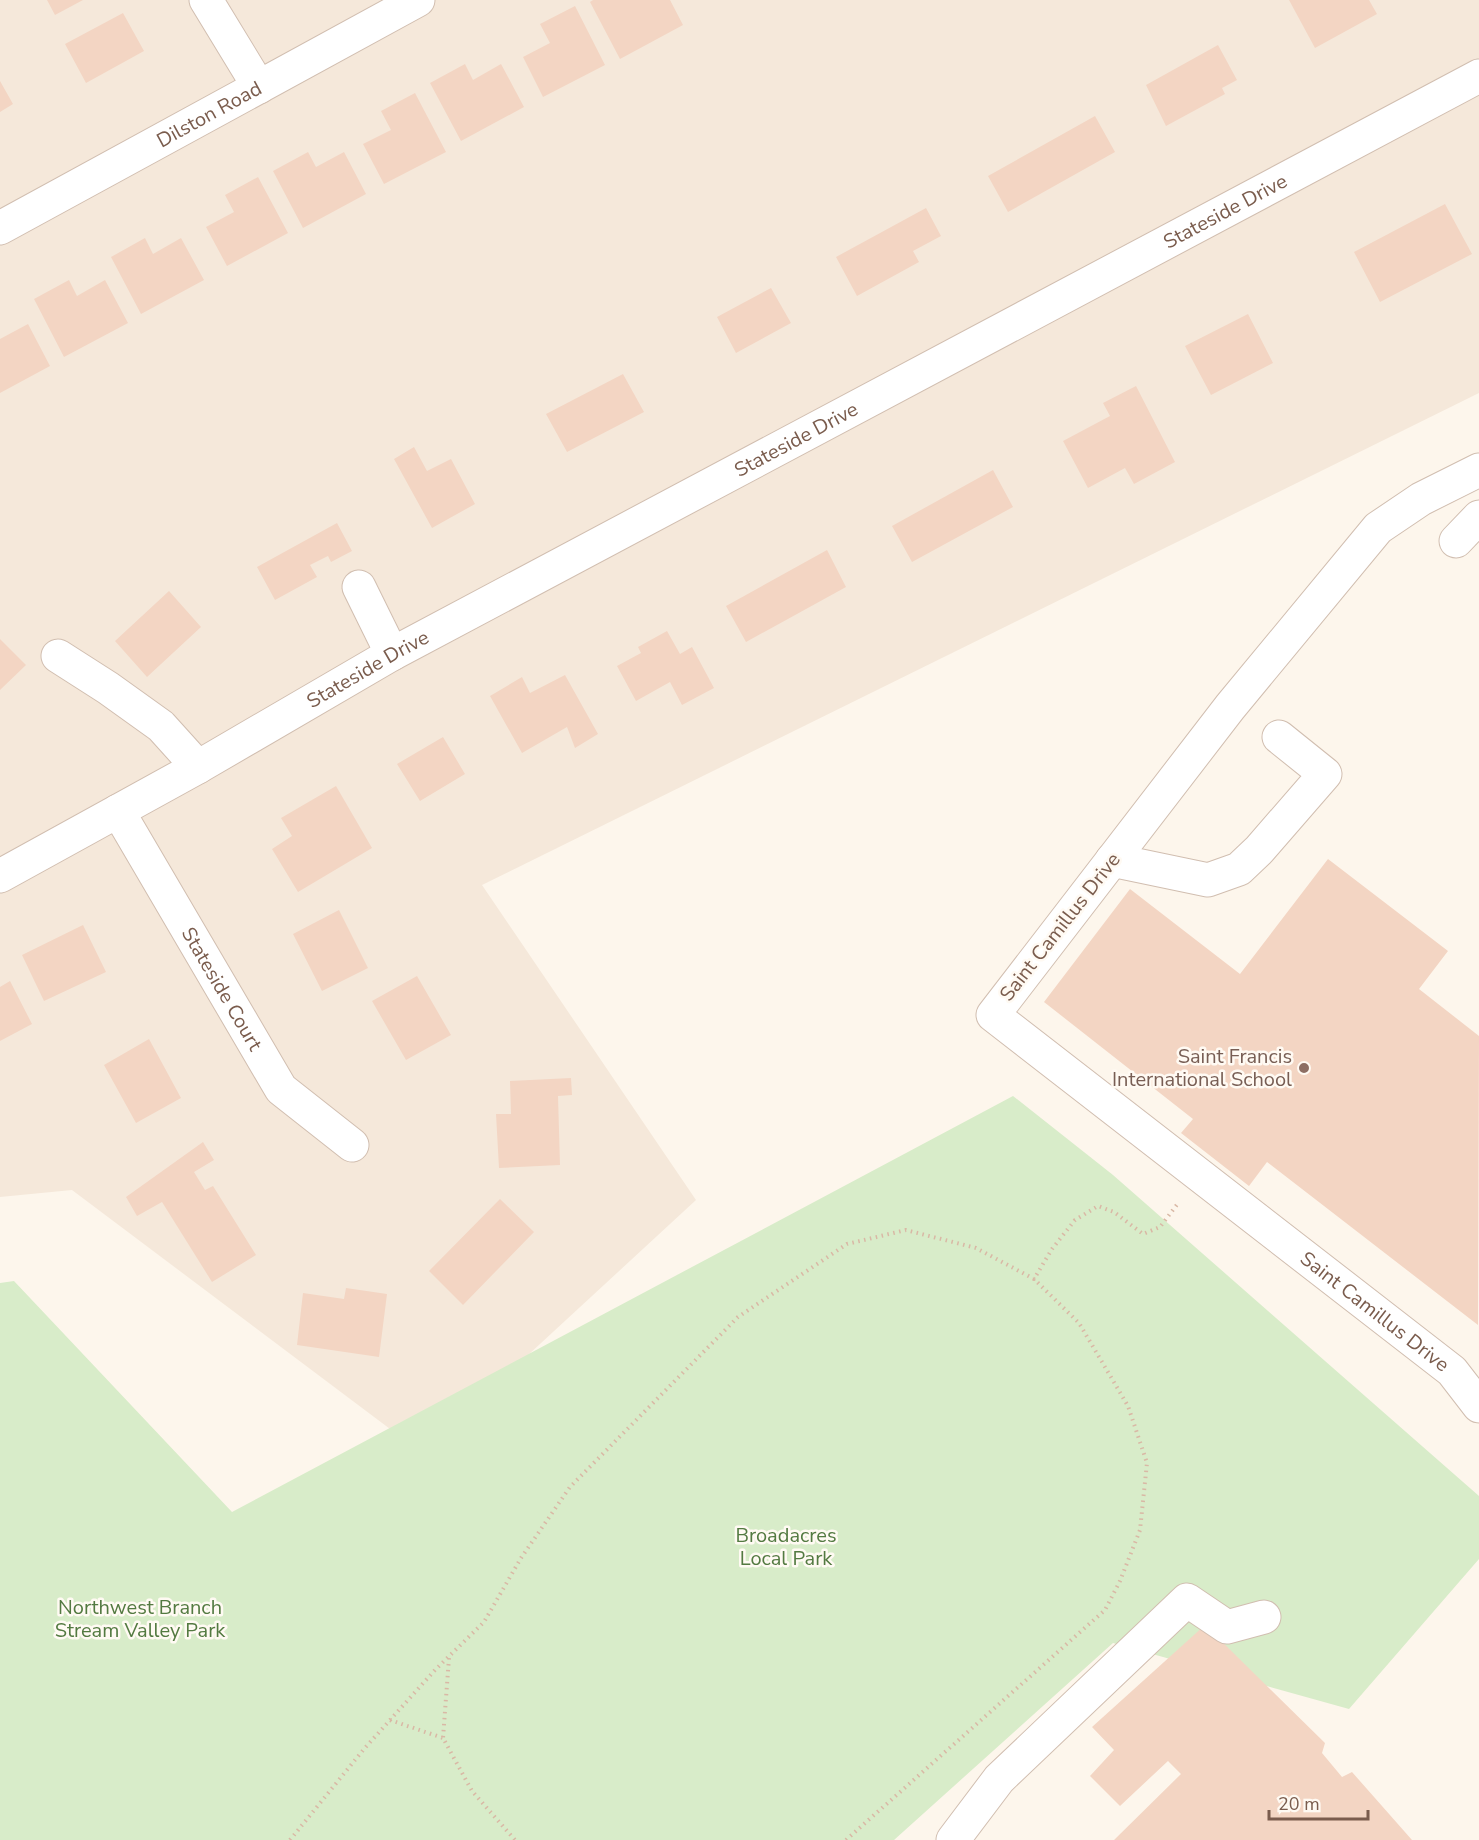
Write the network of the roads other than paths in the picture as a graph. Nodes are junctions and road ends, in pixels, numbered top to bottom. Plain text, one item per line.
1 (206, 0) edge
2 (418, 0) edge
3 (1479, 76) edge
4 (259, 87) junction
5 (0, 228) edge
6 (1479, 470) edge
7 (1479, 517) edge
8 (1456, 541) dead end
9 (359, 587) dead end
10 (392, 654) junction
11 (58, 656) dead end
12 (1279, 737) dead end
13 (198, 767) junction
14 (118, 811) junction
15 (1112, 860) junction
16 (0, 876) edge
17 (352, 1145) dead end
18 (1479, 1406) edge
19 (1264, 1617) dead end
20 (953, 1840) edge

1 - 4 street
2 - 4 street, Dilston Road
3 - 10 street, Stateside Drive
4 - 5 street, Dilston Road
6 - 15 street, Saint Camillus Drive
7 - 8 street
9 - 10 street
10 - 13 street, Stateside Drive
11 - 13 street
12 - 15 street
13 - 14 street, Stateside Drive
14 - 16 street, Stateside Drive
14 - 17 street, Stateside Court
15 - 18 street, Saint Camillus Drive
19 - 20 street

